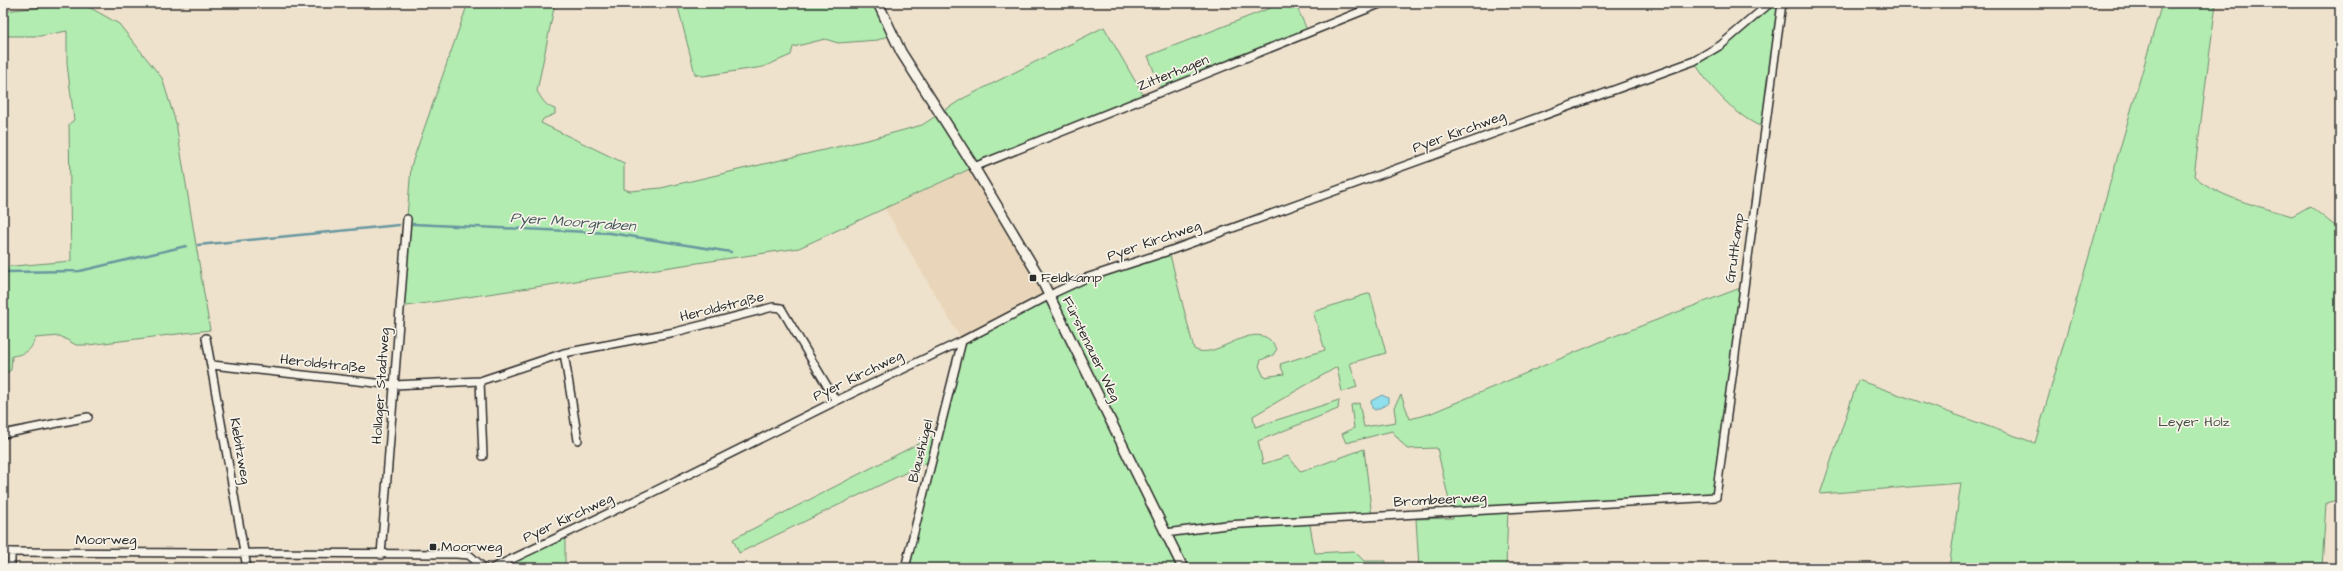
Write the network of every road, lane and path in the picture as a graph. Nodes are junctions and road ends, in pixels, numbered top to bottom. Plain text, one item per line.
1 (878, 3) edge
2 (1382, 3) edge
3 (1770, 3) edge
4 (1782, 3) edge
5 (974, 167) junction
6 (407, 219) dead end
7 (1050, 295) junction
8 (206, 338) dead end
9 (962, 341) junction
10 (564, 353) junction
11 (212, 365) junction
12 (480, 381) junction
13 (394, 385) junction
14 (836, 401) junction
15 (88, 417) dead end
16 (3, 434) edge
17 (578, 440) dead end
18 (483, 456) dead end
19 (1716, 497) joint
20 (1166, 533) junction
21 (7, 552) edge
22 (244, 553) junction
23 (380, 555) junction
24 (11, 568) edge
25 (247, 568) edge
26 (484, 568) edge
27 (493, 568) edge
28 (906, 568) edge
29 (1184, 568) edge

1 - 5 street, Fürstenauer Weg
2 - 5 street, Zitterhagen
3 - 7 street, Pyer Kirchweg
4 - 19 street, Gruttkamp
5 - 7 street, Fürstenauer Weg
6 - 13 street, Hollager Stadtweg
7 - 9 street, Pyer Kirchweg
7 - 20 street, Fürstenauer Weg
8 - 11 street, Kiebitzweg
9 - 14 street, Pyer Kirchweg
9 - 28 street, Blaushügel
10 - 12 street, Heroldstraße
10 - 14 street, Heroldstraße
10 - 17 street
11 - 13 street, Heroldstraße
11 - 22 street, Kiebitzweg
12 - 13 street, Heroldstraße
12 - 18 street
13 - 23 street, Hollager Stadtweg
14 - 27 street, Pyer Kirchweg
15 - 16 street
19 - 20 street, Brombeerweg
20 - 29 street, Fürstenauer Weg
21 - 22 street, Moorweg
21 - 24 street, Moorweg
22 - 23 street, Moorweg
22 - 25 street, Kiebitzweg
23 - 26 street, Moorweg

